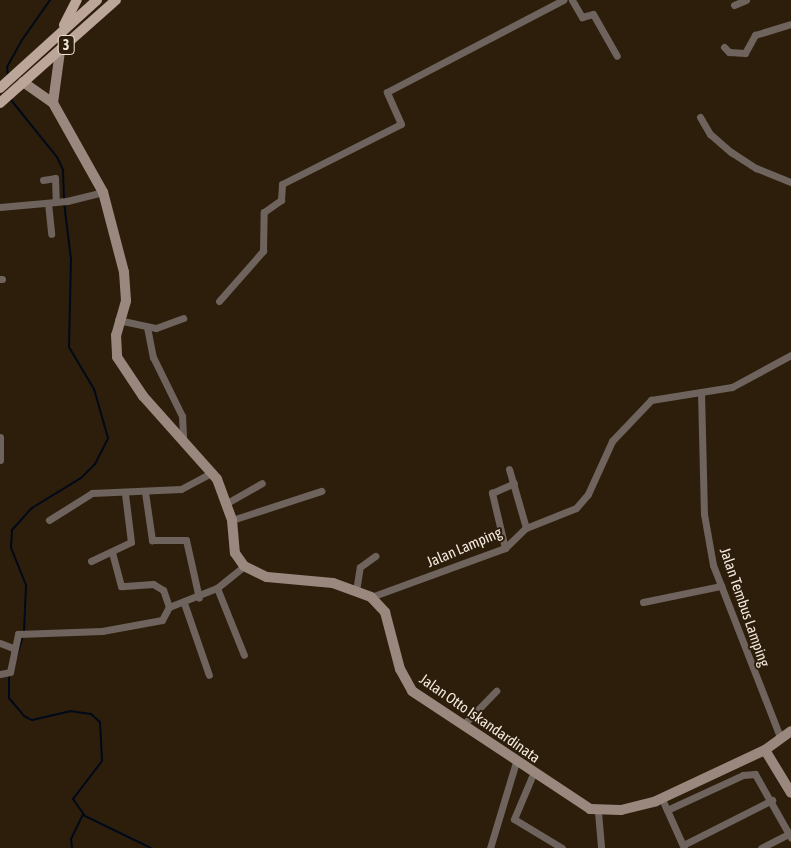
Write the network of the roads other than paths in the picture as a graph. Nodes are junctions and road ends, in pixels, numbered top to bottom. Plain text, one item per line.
1 (77, 0) edge
2 (97, 0) edge
3 (116, 0) edge
4 (563, 0) edge
5 (572, 0) edge
6 (746, 0) edge
7 (734, 5) dead end
8 (791, 24) edge
9 (55, 38) junction
10 (724, 47) dead end
11 (60, 51) junction
12 (617, 56) dead end
13 (20, 86) junction
14 (0, 88) edge
15 (0, 103) edge
16 (53, 103) junction
17 (700, 117) dead end
18 (43, 180) dead end
19 (791, 182) edge
20 (102, 192) junction
21 (62, 202) junction
22 (48, 203) junction
23 (0, 207) edge
24 (52, 234) dead end
25 (218, 301) dead end
26 (183, 318) dead end
27 (118, 320) junction
28 (147, 327) junction
29 (791, 355) edge
30 (701, 392) junction
31 (182, 435) junction
32 (0, 437) edge
33 (0, 460) edge
34 (510, 469) dead end
35 (213, 472) junction
36 (262, 483) dead end
37 (514, 484) junction
38 (321, 491) dead end
39 (144, 492) junction
40 (125, 494) junction
41 (227, 503) junction
42 (49, 520) dead end
43 (232, 520) junction
44 (526, 528) junction
45 (505, 548) junction
46 (112, 552) junction
47 (375, 556) dead end
48 (90, 561) dead end
49 (244, 566) junction
50 (721, 586) junction
51 (217, 588) junction
52 (356, 591) junction
53 (371, 597) junction
54 (199, 598) junction
55 (643, 602) dead end
56 (184, 603) junction
57 (169, 607) junction
58 (0, 643) edge
59 (13, 648) junction
60 (244, 655) dead end
61 (0, 674) edge
62 (209, 675) dead end
63 (496, 690) dead end
64 (465, 724) junction
65 (791, 731) edge
66 (780, 737) junction
67 (765, 750) junction
68 (516, 762) junction
69 (533, 774) junction
70 (791, 793) edge
71 (662, 799) junction
72 (772, 800) junction
73 (667, 810) junction
74 (598, 812) junction
75 (791, 823) edge
76 (790, 836) edge
77 (684, 847) edge
78 (490, 848) edge
79 (562, 848) edge
80 (601, 848) edge
81 (761, 848) edge

1 - 9 main road
2 - 9 main road, 3
3 - 11 main road, 3
4 - 25 street
5 - 12 street
6 - 7 street
8 - 10 street
9 - 14 main road, 3
11 - 13 main road, 3
11 - 16 main road
13 - 15 main road, 3
13 - 16 main road
16 - 20 main road
17 - 19 street
18 - 21 street
20 - 21 street
20 - 27 main road
21 - 22 street
22 - 23 street
22 - 24 street
26 - 28 street
27 - 28 street
27 - 31 main road
28 - 31 street
29 - 30 street, Jalan Lamping
30 - 44 street, Jalan Lamping
30 - 50 street, Jalan Tembus Lamping
31 - 35 main road
32 - 33 street
34 - 37 street
35 - 39 street
35 - 41 main road
36 - 41 street
37 - 44 street
37 - 45 street
38 - 43 street
39 - 40 street
39 - 54 street
40 - 42 street
40 - 46 street
41 - 43 main road
43 - 49 main road
44 - 45 street, Jalan Lamping
45 - 53 street, Jalan Lamping
46 - 48 street
46 - 57 street
47 - 52 street
49 - 51 street
49 - 52 main road
50 - 55 street
50 - 66 street, Jalan Tembus Lamping
51 - 54 street
51 - 60 street
52 - 53 main road
53 - 64 main road, Jalan Otto Iskandardinata
54 - 56 street
56 - 57 street
56 - 62 street
57 - 59 street
58 - 59 street
59 - 61 street
63 - 64 street
64 - 68 main road, Jalan Otto Iskandardinata
65 - 66 main road
66 - 67 main road
67 - 70 main road
67 - 71 main road
68 - 69 main road, Jalan Otto Iskandardinata
68 - 78 street
69 - 74 main road, Jalan Otto Iskandardinata
69 - 79 street
71 - 73 street
71 - 74 main road
72 - 73 street
72 - 76 street
72 - 77 street
73 - 77 street
74 - 80 street
75 - 76 street
76 - 81 street

